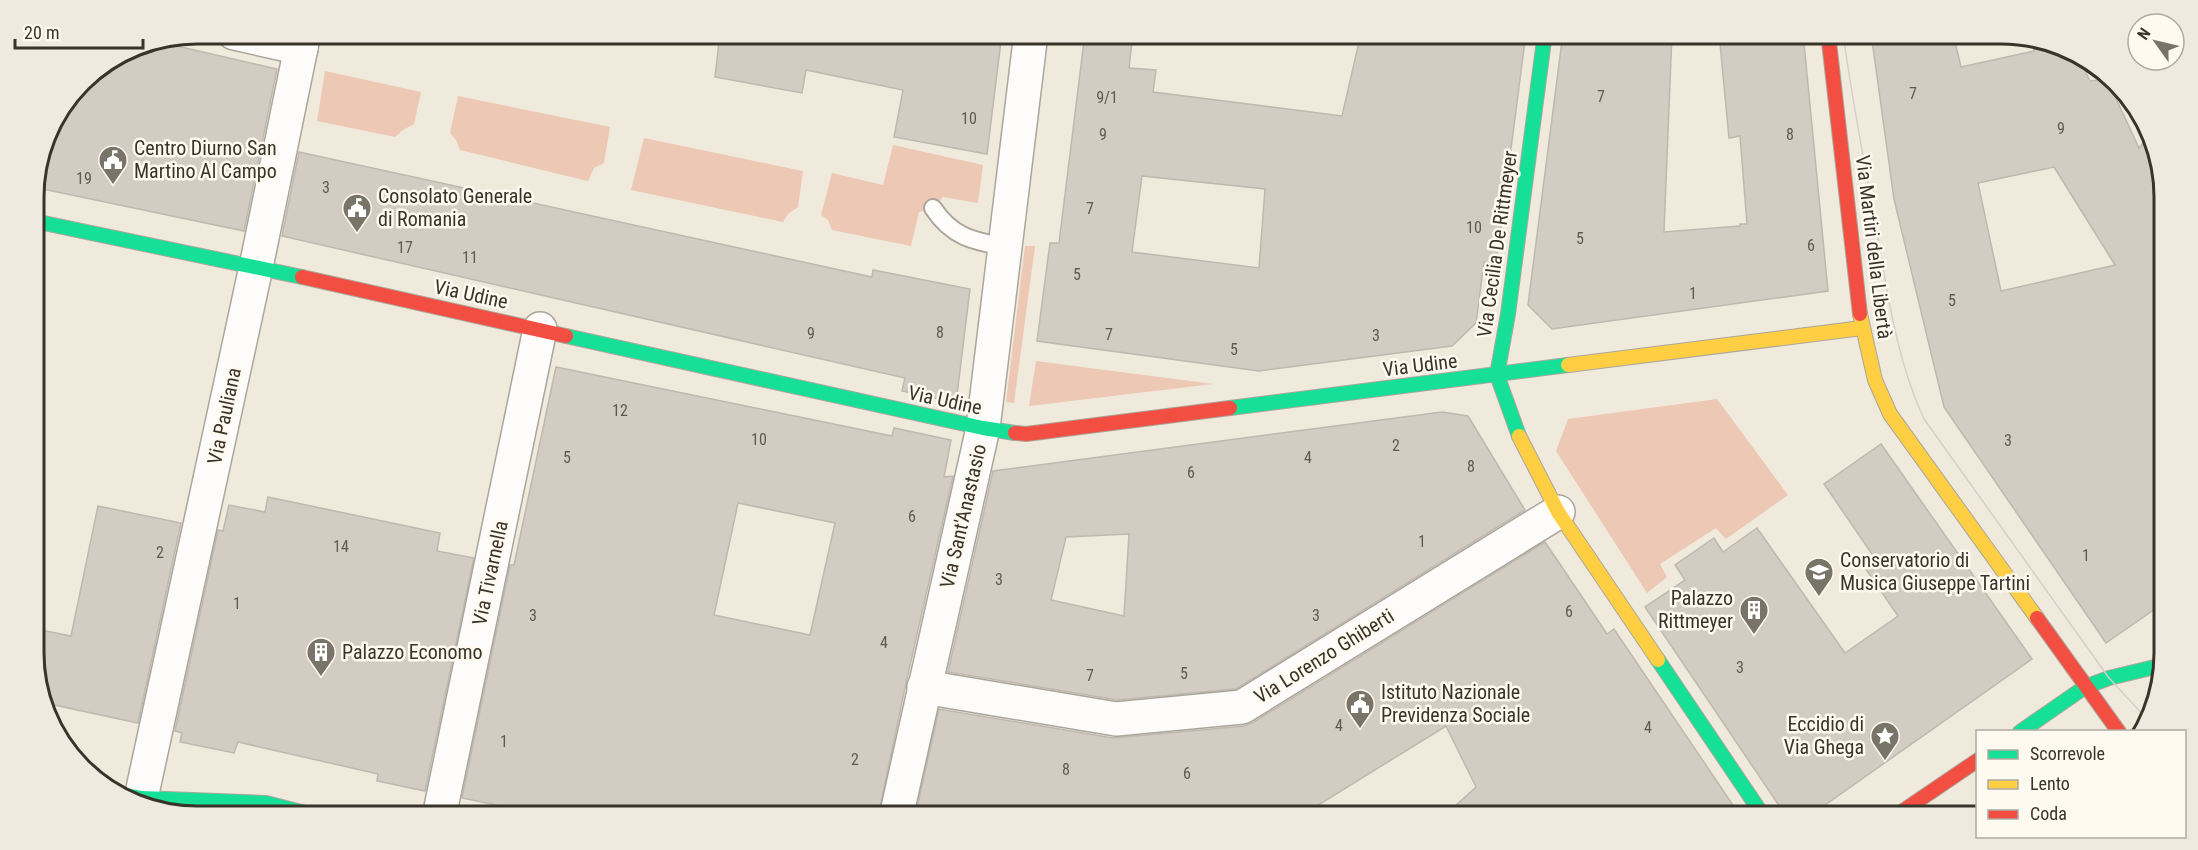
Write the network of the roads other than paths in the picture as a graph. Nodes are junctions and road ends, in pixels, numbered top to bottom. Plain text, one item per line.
1 (302, 44) edge
2 (1030, 44) edge
3 (1544, 44) edge
4 (1829, 44) edge
5 (933, 208) dead end
6 (44, 223) edge
7 (1005, 247) junction
8 (256, 267) junction
9 (1862, 328) junction
10 (540, 329) junction
11 (1497, 375) junction
12 (983, 428) junction
13 (1558, 512) junction
14 (2154, 667) edge
15 (924, 687) junction
16 (2085, 687) junction
17 (2023, 730) edge
18 (2117, 730) edge
19 (1976, 761) edge
20 (138, 795) edge
21 (155, 800) edge
22 (278, 806) edge
23 (441, 806) edge
24 (898, 806) edge
25 (1757, 806) edge
26 (1910, 806) edge

1 - 8 street, Via Pauliana
2 - 7 street, Via Sant'Anastasio
3 - 11 main road, Via Cecilia De Rittmeyer
4 - 9 main road, Via Martiri della Libertà
5 - 7 lane
6 - 8 main road, Via Udine
7 - 12 street, Via Sant'Anastasio
8 - 10 main road, Via Udine
8 - 20 street, Via Pauliana
9 - 11 main road, Via Udine
9 - 16 main road, Via Martiri della Libertà
10 - 12 main road, Via Udine
10 - 23 street, Via Tivarnella
11 - 12 main road, Via Udine
11 - 13 main road, Via Cecilia De Rittmeyer
12 - 15 street, Via Sant'Anastasio
13 - 15 street, Via Lorenzo Ghiberti
13 - 25 main road, Via Cecilia De Rittmeyer
14 - 16 main road
15 - 24 street, Via Sant'Anastasio
16 - 17 main road
16 - 18 main road, Via Martiri della Libertà
19 - 26 main road
21 - 22 main road

